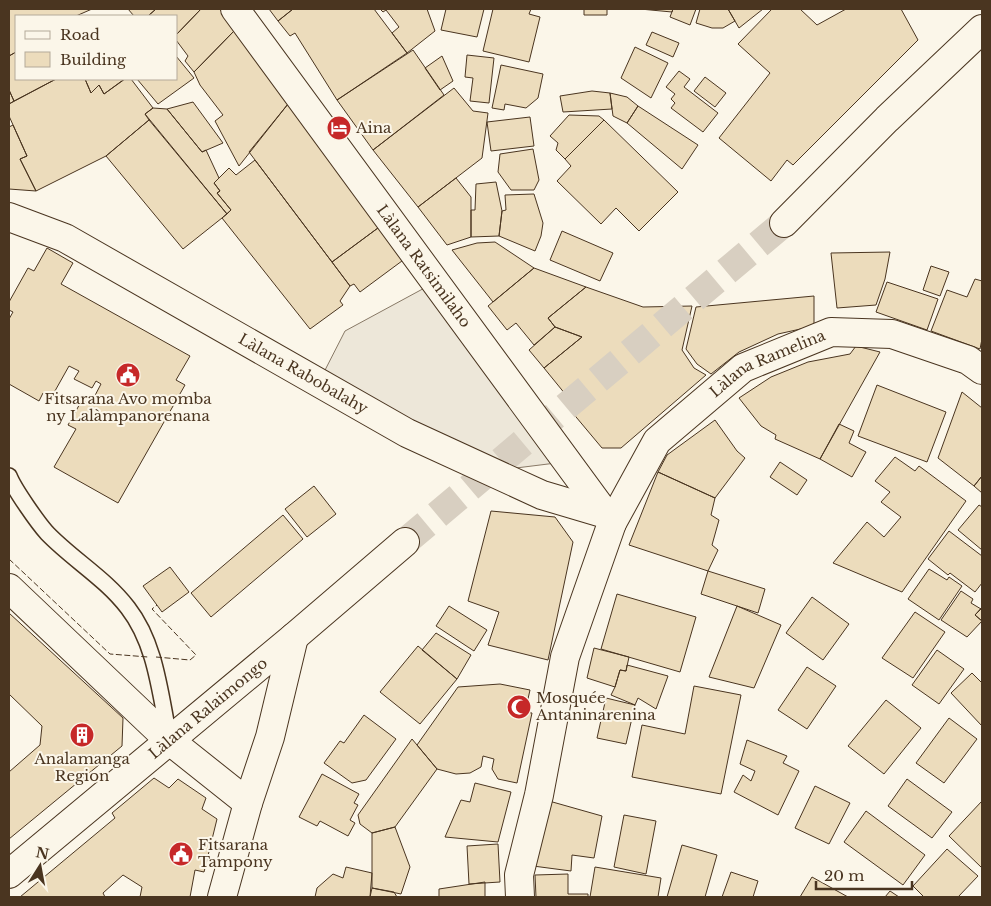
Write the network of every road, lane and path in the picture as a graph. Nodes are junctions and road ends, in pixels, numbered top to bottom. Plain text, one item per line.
1 (235, 9) edge
2 (982, 29) edge
3 (9, 217) edge
4 (784, 223) tunnel mouth
5 (982, 370) edge
6 (9, 476) edge
7 (609, 519) junction
8 (405, 542) tunnel mouth
9 (9, 588) edge
10 (294, 637) junction
11 (170, 741) junction
12 (248, 803) junction
13 (9, 874) edge
14 (222, 897) edge
15 (520, 897) edge

1 - 7 street, Làlana Ratsimilaho
2 - 4 street
3 - 7 street, Làlana Rabobalahy
5 - 7 street, Làlana Ramelina
6 - 11 lane
7 - 15 street, Làlana Ramelina
8 - 10 street, Làlana Ralaimongo
9 - 11 street
10 - 11 street, Làlana Ralaimongo
10 - 12 street
11 - 12 street
11 - 13 street, Làlana Ralaimongo
12 - 14 street

